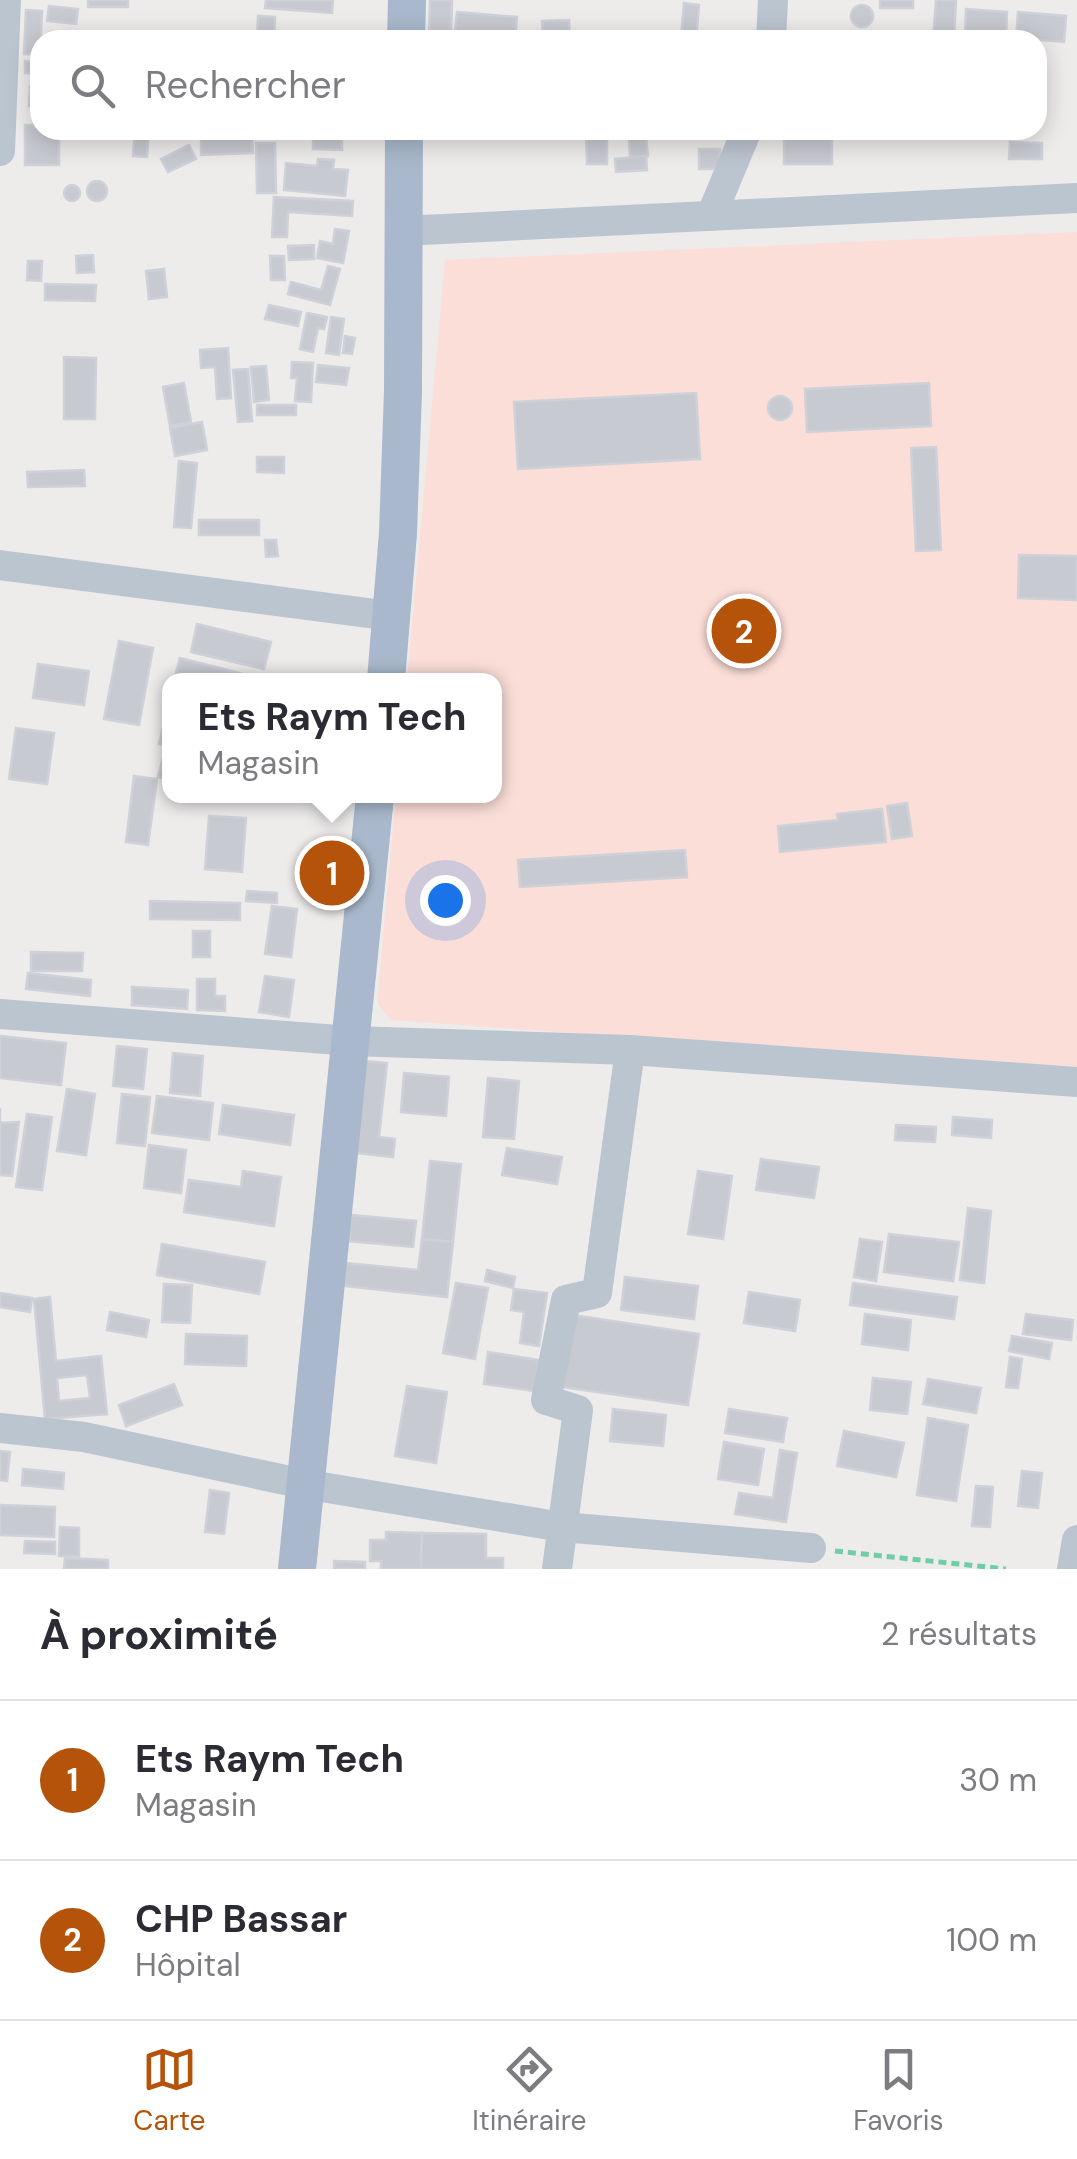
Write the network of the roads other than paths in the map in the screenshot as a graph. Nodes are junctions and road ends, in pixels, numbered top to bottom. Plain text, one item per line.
1 (6, 0) edge
2 (407, 0) edge
3 (773, 0) edge
4 (406, 30) edge
5 (772, 30) edge
6 (404, 140) edge
7 (742, 140) edge
8 (0, 150) edge
9 (1077, 198) edge
10 (711, 216) junction
11 (402, 231) junction
12 (0, 565) edge
13 (392, 616) junction
14 (387, 673) edge
15 (374, 803) edge
16 (0, 1014) edge
17 (351, 1041) junction
18 (630, 1050) junction
19 (1077, 1082) edge
20 (0, 1428) edge
21 (304, 1484) junction
22 (562, 1528) junction
23 (1077, 1540) edge
24 (811, 1548) road end
25 (296, 1569) edge
26 (557, 1569) edge
27 (1072, 1569) edge

1 - 8 street
2 - 4 main road
3 - 5 street
6 - 11 main road
7 - 10 street
9 - 10 street
10 - 11 street
11 - 13 main road
12 - 13 street
13 - 14 main road
15 - 17 main road
16 - 17 street
17 - 18 street
17 - 21 main road
18 - 19 street
18 - 22 street
20 - 21 street
21 - 22 street
21 - 25 main road
22 - 24 street
22 - 26 street
23 - 27 street

